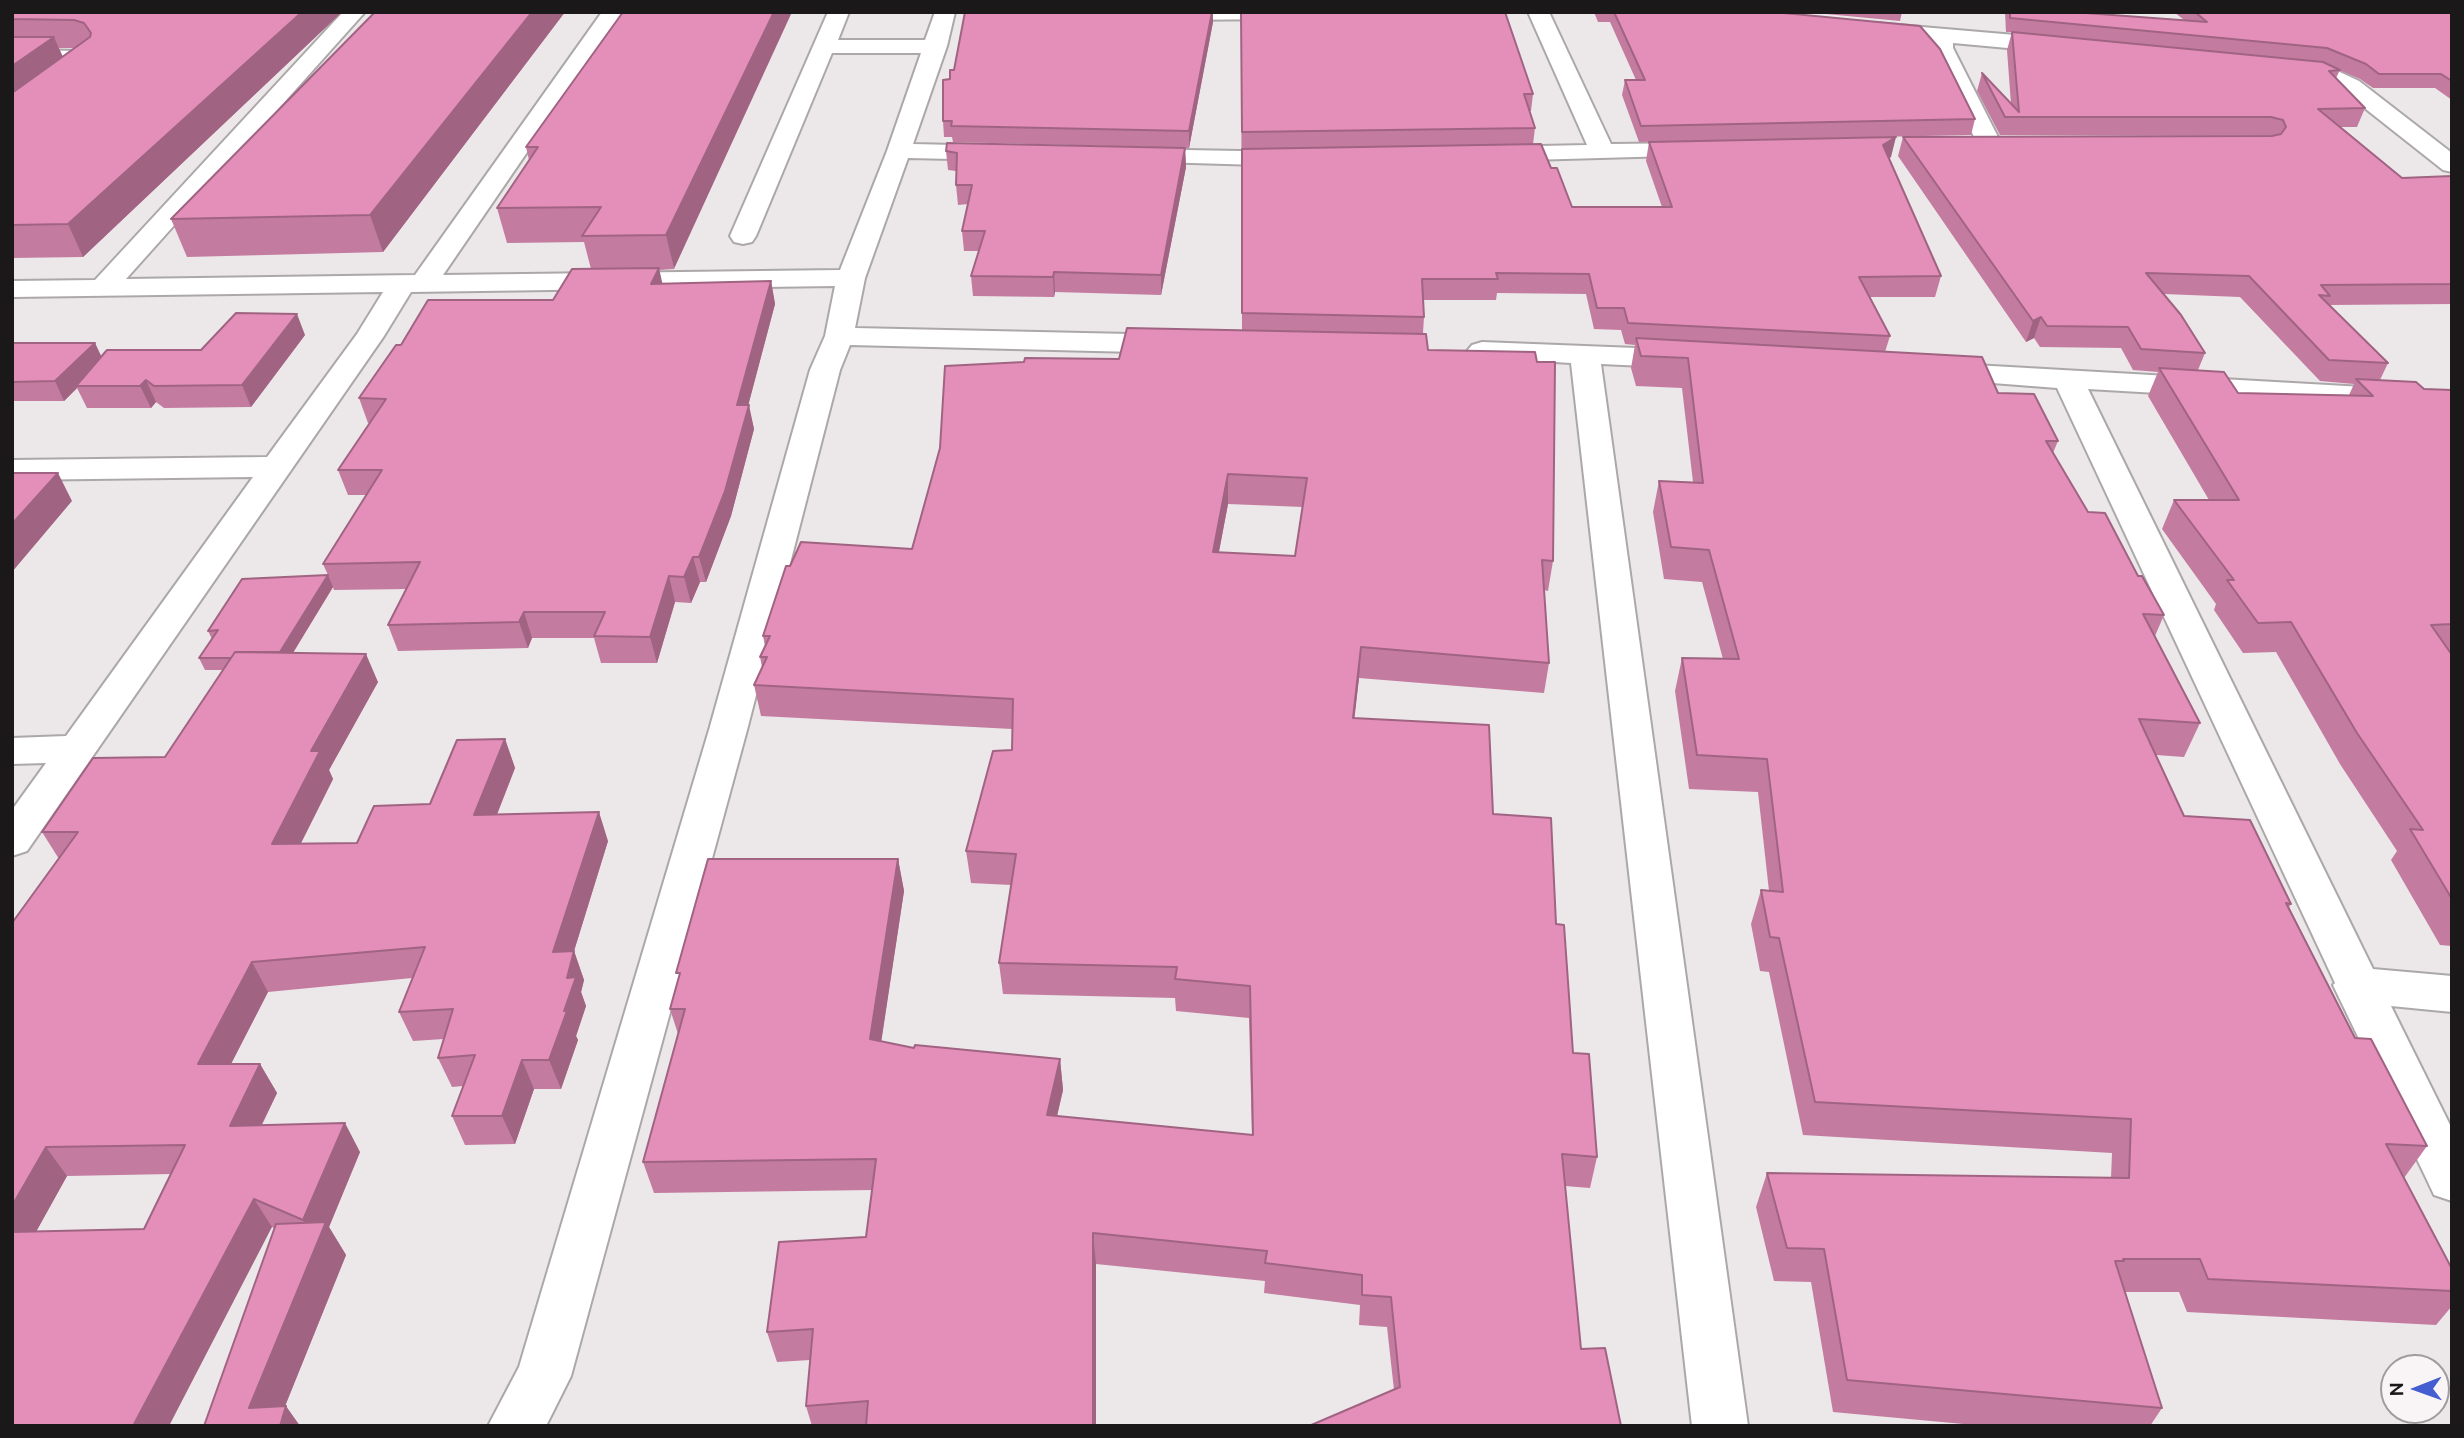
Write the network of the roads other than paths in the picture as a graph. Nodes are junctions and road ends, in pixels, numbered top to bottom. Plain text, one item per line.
1 (355, 12) edge
2 (613, 12) edge
3 (839, 12) edge
4 (1538, 12) edge
5 (1225, 13) edge
6 (1320, 13) edge
7 (1145, 14) edge
8 (949, 22) edge
9 (1860, 27) edge
10 (1942, 34) junction
11 (825, 47) junction
12 (2077, 47) edge
13 (12, 57) edge
14 (2267, 67) edge
15 (12, 120) edge
16 (1990, 145) junction
17 (2018, 145) edge
18 (1962, 146) edge
19 (899, 150) junction
20 (1727, 150) edge
21 (1602, 152) junction
22 (1026, 154) edge
23 (1464, 155) edge
24 (1108, 156) edge
25 (1313, 159) edge
26 (2452, 165) edge
27 (743, 236) dead end
28 (851, 278) junction
29 (412, 285) junction
30 (12, 289) edge
31 (102, 289) junction
32 (839, 336) junction
33 (1198, 344) edge
34 (1461, 351) edge
35 (1585, 354) junction
36 (1711, 360) edge
37 (1906, 371) edge
38 (2067, 378) junction
39 (2452, 401) edge
40 (276, 467) junction
41 (12, 470) edge
42 (77, 749) junction
43 (12, 751) edge
44 (12, 841) edge
45 (2356, 985) junction
46 (2452, 994) edge
47 (2452, 1180) edge
48 (516, 1426) edge
49 (1720, 1426) edge

1 - 31 street
2 - 29 street
3 - 11 street
4 - 21 street
5 - 6 street
5 - 7 street
8 - 11 street
8 - 19 street
9 - 10 street
10 - 12 street
10 - 16 street
11 - 27 street
13 - 15 street
14 - 26 street
16 - 17 street
16 - 18 street
19 - 22 street
19 - 28 street
20 - 21 street
21 - 23 street
24 - 25 street
28 - 29 street
28 - 32 street
29 - 31 street
29 - 40 street
30 - 31 street
32 - 33 street
32 - 48 street
34 - 35 street
35 - 36 street
35 - 49 street
37 - 38 street
38 - 39 street
38 - 45 street
40 - 41 street
40 - 42 street
42 - 43 street
42 - 44 street
45 - 46 street
45 - 47 street

